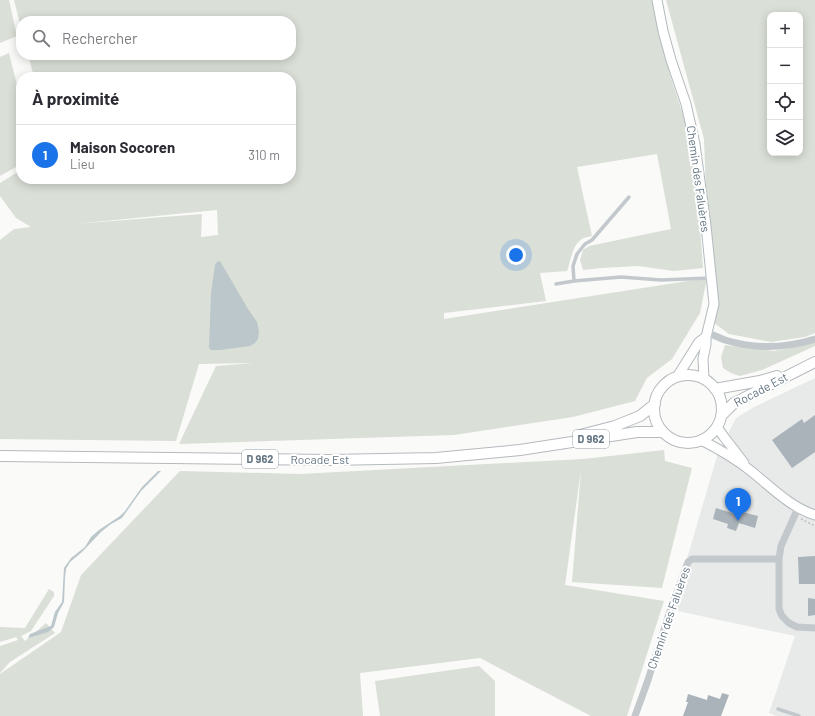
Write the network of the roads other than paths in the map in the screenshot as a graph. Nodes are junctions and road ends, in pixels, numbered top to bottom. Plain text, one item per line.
1 (657, 0) edge
2 (629, 197) dead end
3 (710, 278) junction
4 (574, 281) junction
5 (556, 284) dead end
6 (707, 335) junction
7 (815, 339) edge
8 (815, 362) edge
9 (804, 367) junction
10 (677, 377) junction
11 (704, 379) junction
12 (715, 389) junction
13 (655, 404) junction
14 (721, 416) junction
15 (717, 427) junction
16 (663, 432) junction
17 (701, 440) junction
18 (520, 450) junction
19 (0, 456) edge
20 (750, 471) junction
21 (797, 512) junction
22 (815, 515) edge
23 (779, 559) junction
24 (815, 628) edge
25 (778, 709) dead end
26 (635, 716) edge
27 (799, 716) edge

1 - 3 street, Chemin des Faluères
2 - 4 lane
3 - 4 lane
3 - 6 street, Chemin des Faluères
4 - 5 lane
6 - 7 street
6 - 10 street
6 - 11 street, Chemin des Faluères
8 - 9 main road, Rocade Est
9 - 12 main road, Rocade Est
9 - 14 main road, Rocade Est
10 - 11 main road
10 - 13 main road
11 - 12 main road
12 - 14 main road
13 - 16 main road
13 - 18 main road, Rocade Est / D 962
14 - 15 main road
15 - 17 main road
15 - 20 street
16 - 17 main road
16 - 18 main road, Rocade Est / D 962
17 - 20 street
18 - 19 main road, Rocade Est / D 962
20 - 21 street
21 - 22 street
21 - 23 street
23 - 24 street
23 - 26 street, Chemin des Faluères
25 - 27 lane

